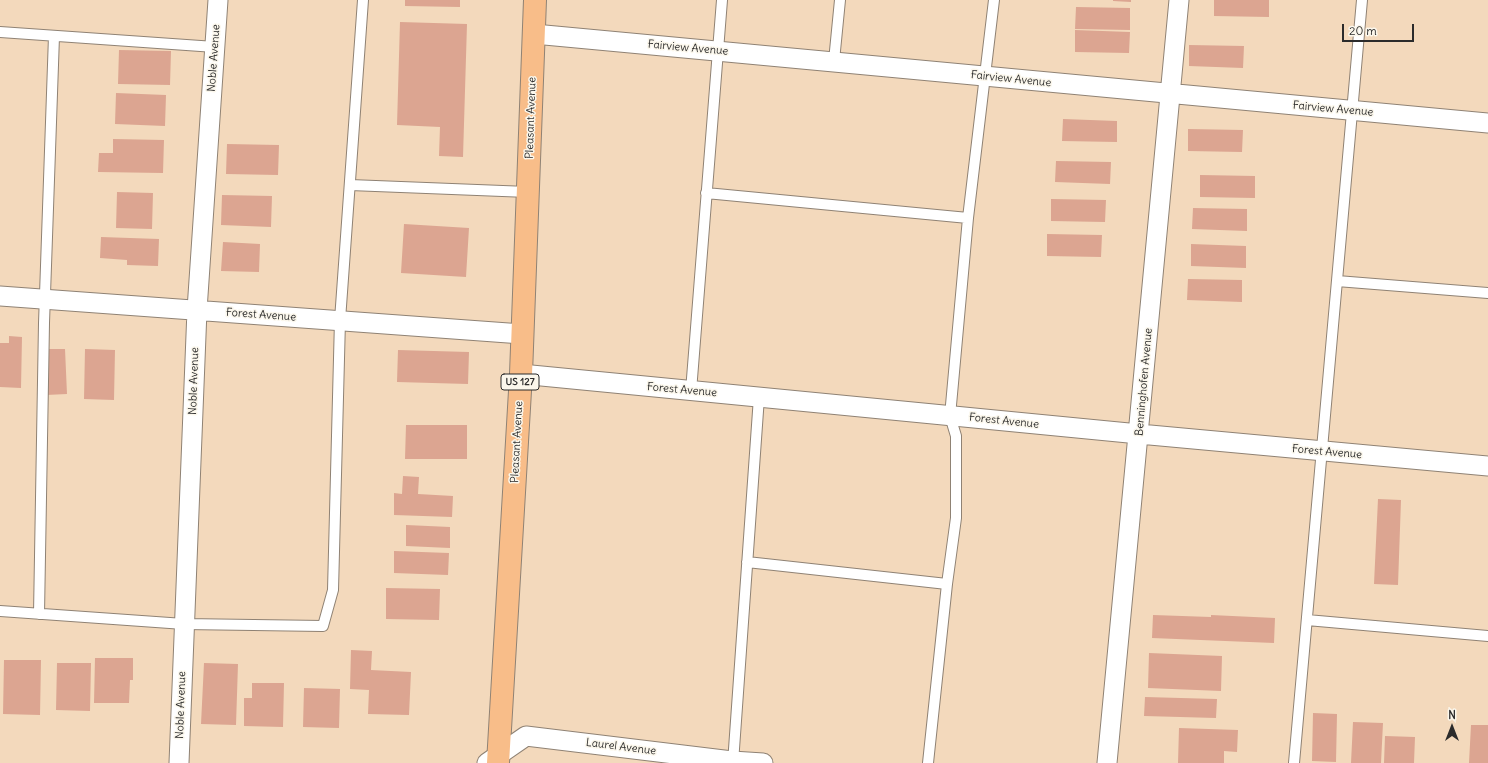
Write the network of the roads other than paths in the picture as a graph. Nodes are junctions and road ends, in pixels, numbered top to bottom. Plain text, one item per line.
1 (218, 0) edge
2 (363, 0) edge
3 (535, 0) edge
4 (722, 0) edge
5 (840, 0) edge
6 (994, 0) edge
7 (1179, 0) edge
8 (1362, 0) edge
9 (0, 32) edge
10 (534, 34) junction
11 (54, 36) junction
12 (215, 47) junction
13 (718, 50) junction
14 (834, 61) junction
15 (984, 76) junction
16 (1171, 94) junction
17 (1352, 111) junction
18 (1488, 123) edge
19 (350, 185) junction
20 (528, 192) junction
21 (706, 193) junction
22 (968, 218) junction
23 (1337, 281) junction
24 (1488, 293) edge
25 (0, 296) edge
26 (44, 299) junction
27 (197, 310) junction
28 (340, 320) junction
29 (522, 334) junction
30 (521, 374) junction
31 (691, 391) junction
32 (759, 397) junction
33 (950, 416) junction
34 (1139, 434) junction
35 (1322, 451) junction
36 (1488, 466) edge
37 (747, 562) junction
38 (947, 584) junction
39 (0, 611) edge
40 (39, 614) junction
41 (1307, 620) junction
42 (184, 624) junction
43 (1488, 636) edge
44 (494, 760) edge
45 (733, 762) edge
46 (179, 763) edge
47 (763, 763) edge
48 (928, 763) edge
49 (1107, 763) edge
50 (1294, 763) edge

1 - 12 street, Noble Avenue
2 - 19 lane
3 - 10 main road, Pleasant Avenue / US 127
4 - 13 lane
5 - 14 lane
6 - 15 lane
7 - 16 street, Benninghofen Avenue
8 - 17 lane
9 - 11 lane
10 - 13 street, Fairview Avenue
10 - 20 main road, Pleasant Avenue / US 127
11 - 12 lane
11 - 26 lane
12 - 27 street, Noble Avenue
13 - 14 street, Fairview Avenue
13 - 21 lane
14 - 15 street, Fairview Avenue
15 - 16 street, Fairview Avenue
15 - 22 lane
16 - 17 street, Fairview Avenue
16 - 34 street, Benninghofen Avenue
17 - 18 street, Fairview Avenue
17 - 23 lane
19 - 20 lane
19 - 28 lane
20 - 29 main road, Pleasant Avenue / US 127
21 - 22 lane
21 - 31 lane
22 - 33 lane
23 - 24 lane
23 - 35 lane
25 - 26 street, Forest Avenue
26 - 27 street, Forest Avenue
26 - 40 lane
27 - 28 street, Forest Avenue
27 - 42 street, Noble Avenue
28 - 29 street, Forest Avenue
28 - 42 lane
29 - 30 main road, Pleasant Avenue / US 127
30 - 31 street, Forest Avenue
30 - 44 main road, Pleasant Avenue / US 127
31 - 32 street, Forest Avenue
32 - 33 street, Forest Avenue
32 - 37 lane
33 - 34 street, Forest Avenue
33 - 38 lane
34 - 35 street, Forest Avenue
34 - 49 street, Benninghofen Avenue
35 - 36 street, Forest Avenue
35 - 41 lane
37 - 38 lane
37 - 45 lane
38 - 48 lane
39 - 40 lane
40 - 42 lane
41 - 43 lane
41 - 50 lane
42 - 46 street, Noble Avenue
44 - 45 street, Laurel Avenue
45 - 47 street, Laurel Avenue

